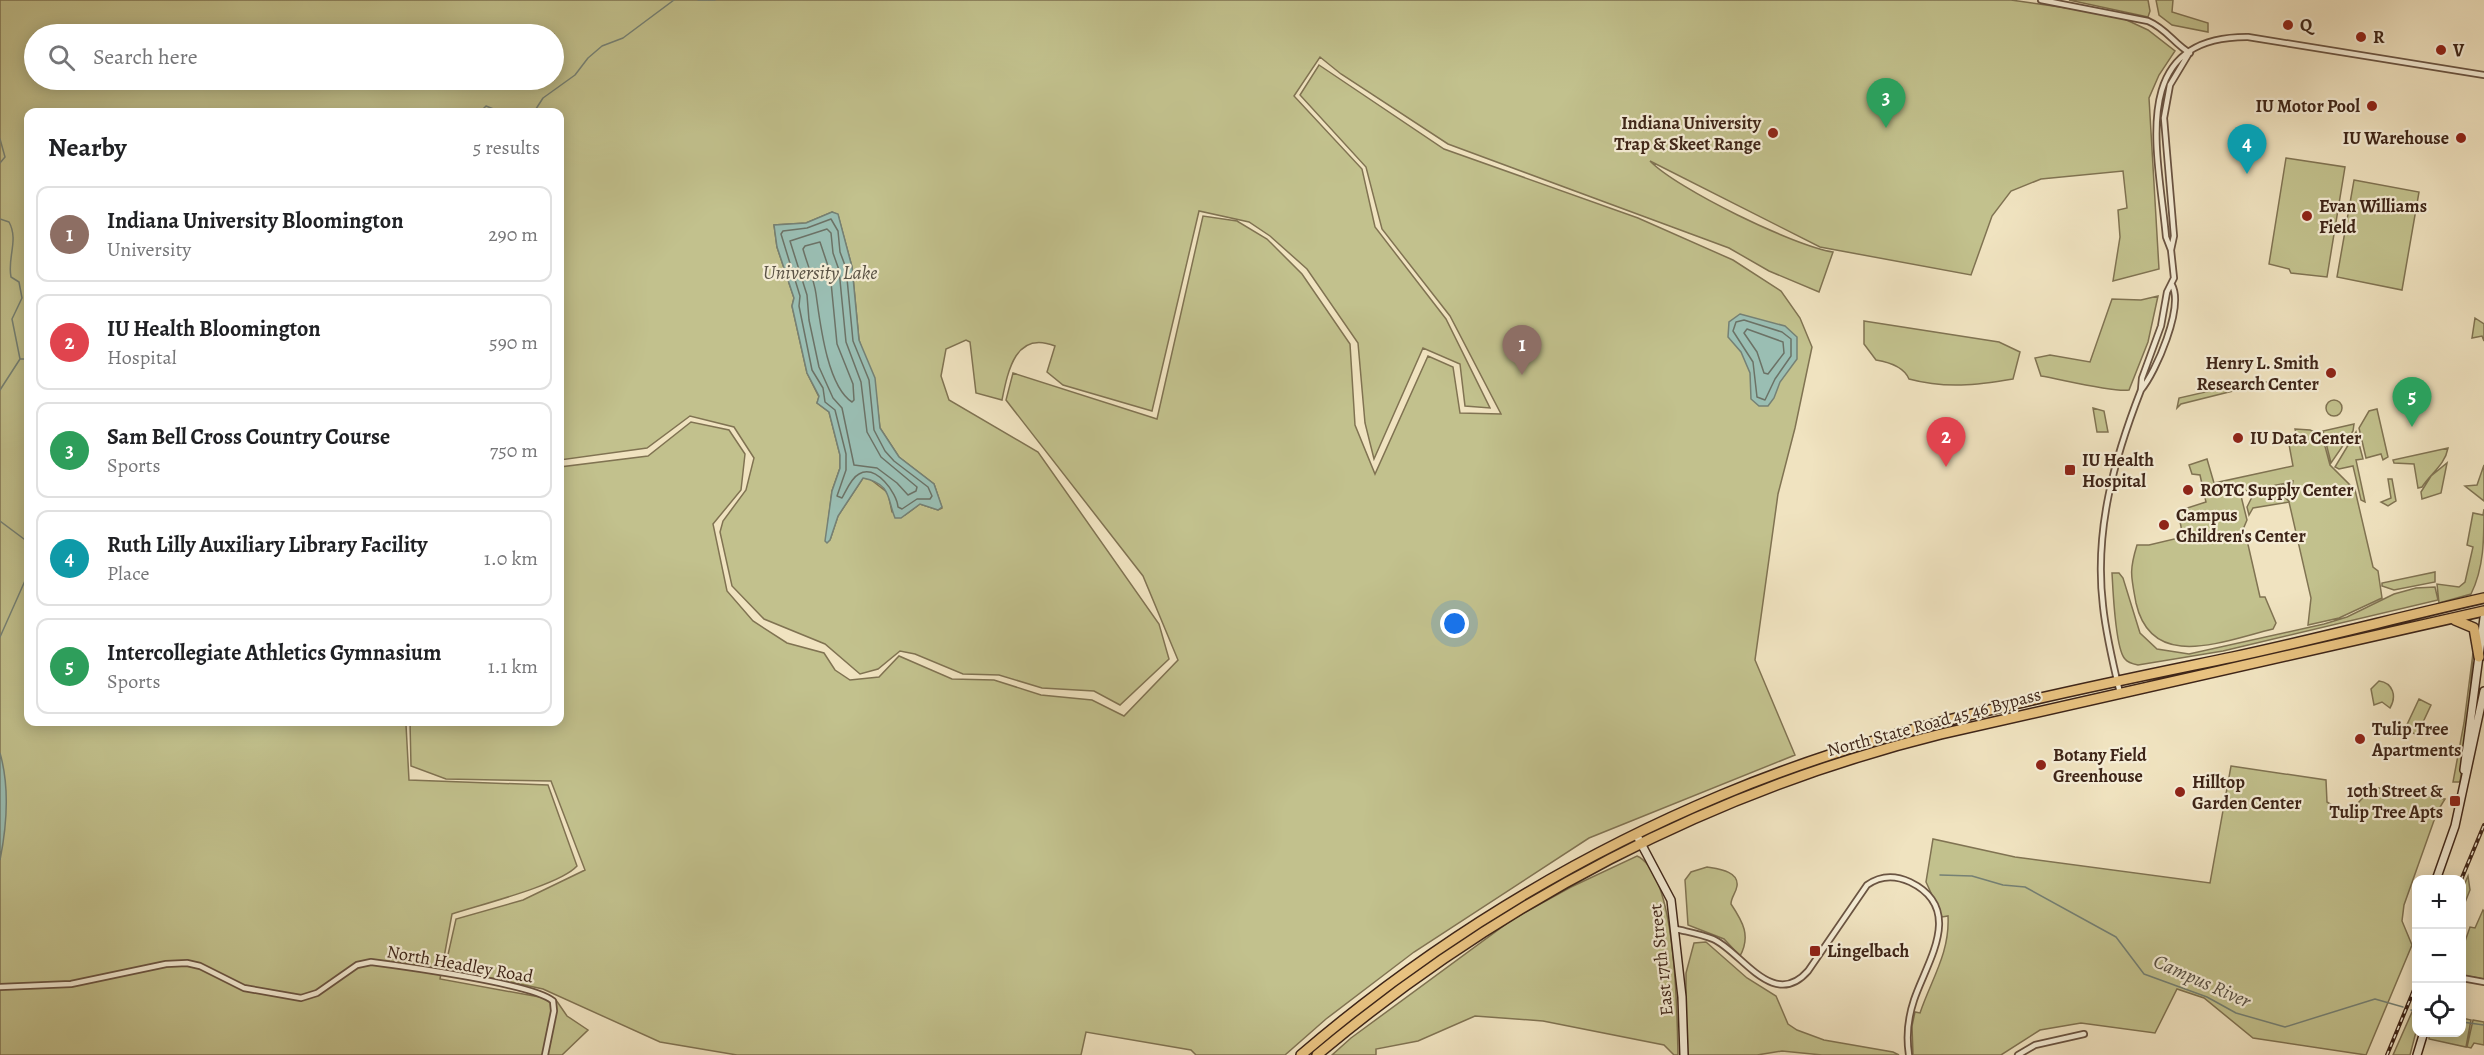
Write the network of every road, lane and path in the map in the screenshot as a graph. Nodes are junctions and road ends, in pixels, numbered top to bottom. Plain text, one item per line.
1 (2041, 0) edge
2 (2189, 54) junction
3 (2484, 75) edge
4 (2171, 250) junction
5 (2172, 285) junction
6 (2141, 390) junction
7 (2484, 598) edge
8 (2484, 611) edge
9 (2484, 618) edge
10 (2447, 620) junction
11 (2479, 657) junction
12 (2117, 680) junction
13 (2484, 691) edge
14 (2120, 693) junction
15 (2465, 775) junction
16 (1639, 838) junction
17 (2437, 875) edge
18 (1676, 929) junction
19 (2466, 979) edge
20 (2484, 982) edge
21 (0, 987) edge
22 (2084, 1034) dead end
23 (2422, 1037) edge
24 (545, 1055) edge
25 (1301, 1055) edge
26 (1317, 1055) edge
27 (1684, 1055) edge
28 (1909, 1055) edge
29 (2019, 1055) edge
30 (2417, 1055) edge

1 - 2 street
2 - 3 street
2 - 4 street
2 - 4 street
4 - 5 street
5 - 6 street
5 - 6 street
6 - 12 street
7 - 12 highway
8 - 10 highway, North State Road 45 46 Bypass
9 - 11 street
10 - 11 highway
10 - 14 highway, North State Road 45 46 Bypass
11 - 15 street
12 - 14 street
12 - 16 highway
13 - 15 street
14 - 16 highway, North State Road 45 46 Bypass
15 - 17 street
16 - 18 street, East 17th Street
16 - 25 highway, North State Road 45 46 Bypass
16 - 26 highway, North State Road 45 46 Bypass
18 - 27 street, East 17th Street
18 - 28 street
19 - 20 street
21 - 24 street, North Headley Road
22 - 29 street
23 - 30 street

